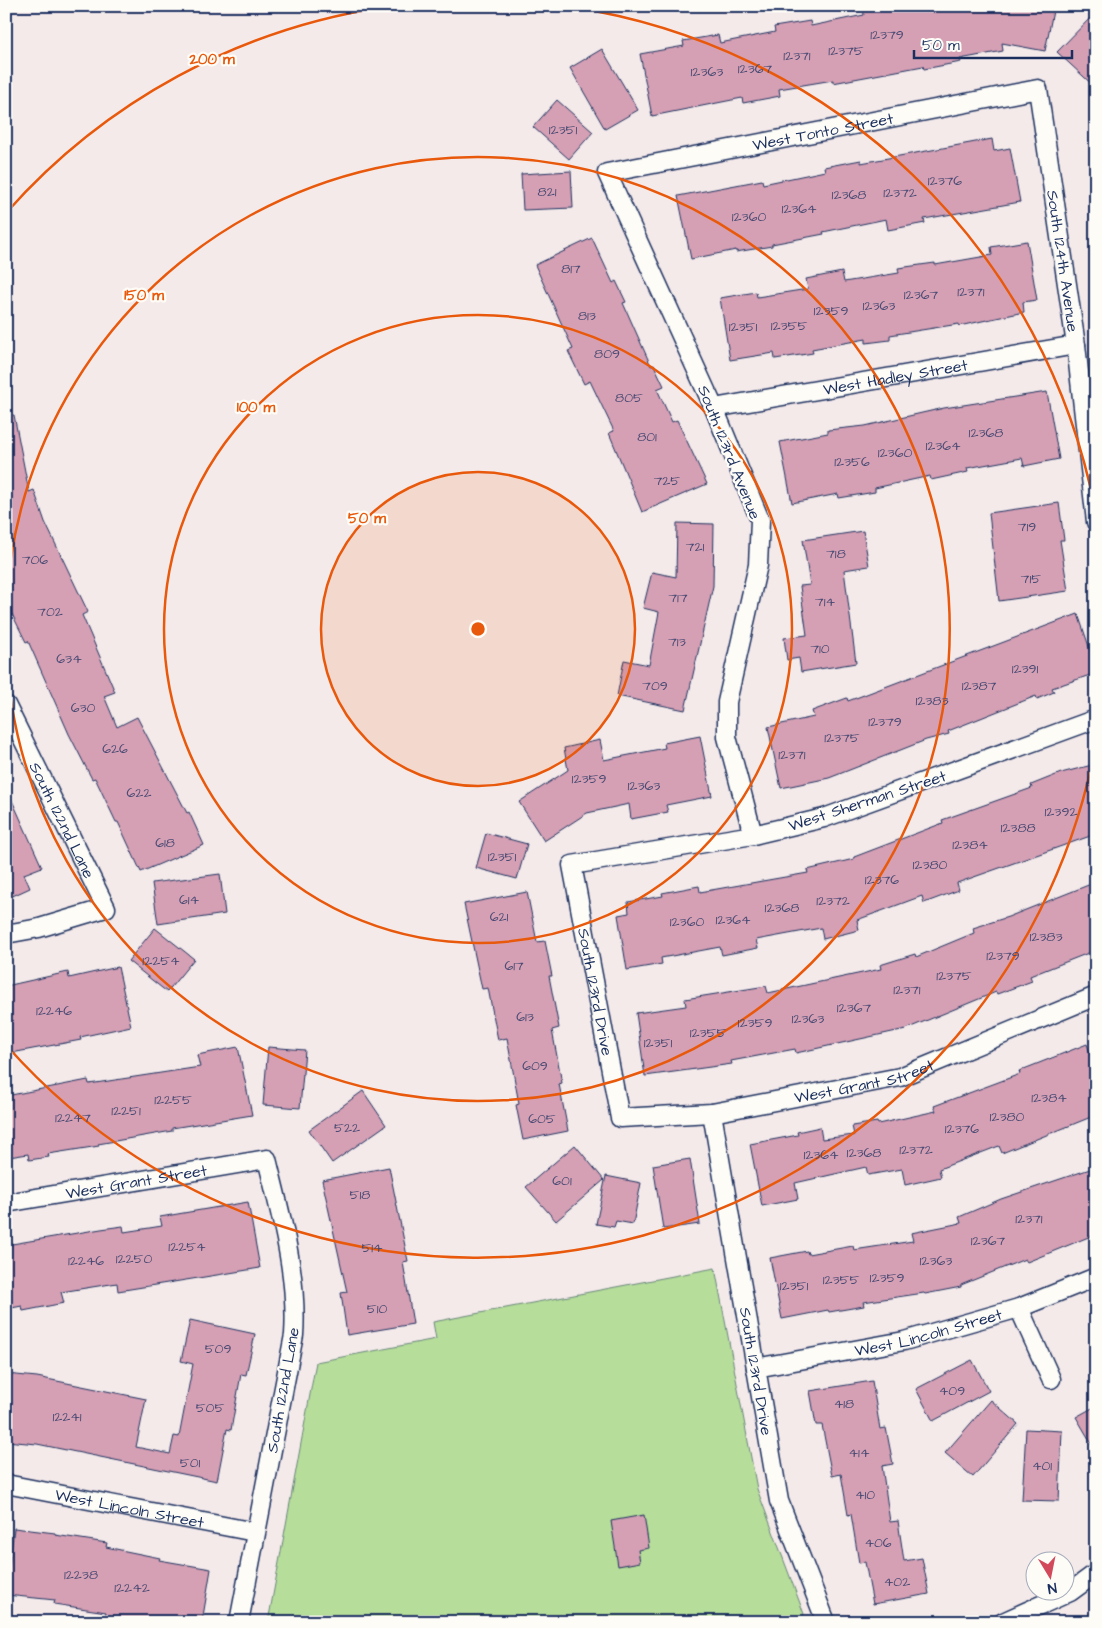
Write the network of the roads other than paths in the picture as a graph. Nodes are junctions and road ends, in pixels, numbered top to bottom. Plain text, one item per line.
1 (1038, 89) joint
2 (608, 173) joint
3 (1076, 345) junction
4 (714, 408) junction
5 (1096, 522) edge
6 (6, 704) edge
7 (1096, 719) edge
8 (753, 835) junction
9 (572, 865) joint
10 (6, 934) edge
11 (1096, 996) edge
12 (712, 1114) junction
13 (620, 1118) joint
14 (267, 1159) joint
15 (6, 1204) edge
16 (1096, 1277) edge
17 (1019, 1308) junction
18 (756, 1368) junction
19 (1051, 1379) dead end
20 (6, 1484) edge
21 (255, 1532) junction
22 (1096, 1573) edge
23 (239, 1622) edge
24 (826, 1622) edge
25 (1003, 1622) edge

1 - 2 street, West Tonto Street
1 - 3 street, South 124th Avenue
2 - 4 street, South 123rd Avenue
3 - 4 street, West Hadley Street
3 - 5 street, South 124th Avenue
4 - 8 street, South 123rd Avenue
6 - 10 street, South 122nd Lane
7 - 8 street, West Sherman Street
8 - 9 street, West Sherman Street
9 - 13 street, South 123rd Drive
11 - 12 street, West Grant Street
12 - 13 street, West Grant Street
12 - 18 street, South 123rd Drive
14 - 15 street, West Grant Street
14 - 21 street, South 122nd Lane
16 - 17 street, West Lincoln Street
17 - 18 street, West Lincoln Street
17 - 19 street
18 - 24 street, South 123rd Drive
20 - 21 street, West Lincoln Street
21 - 23 street, South 122nd Lane
22 - 25 street

